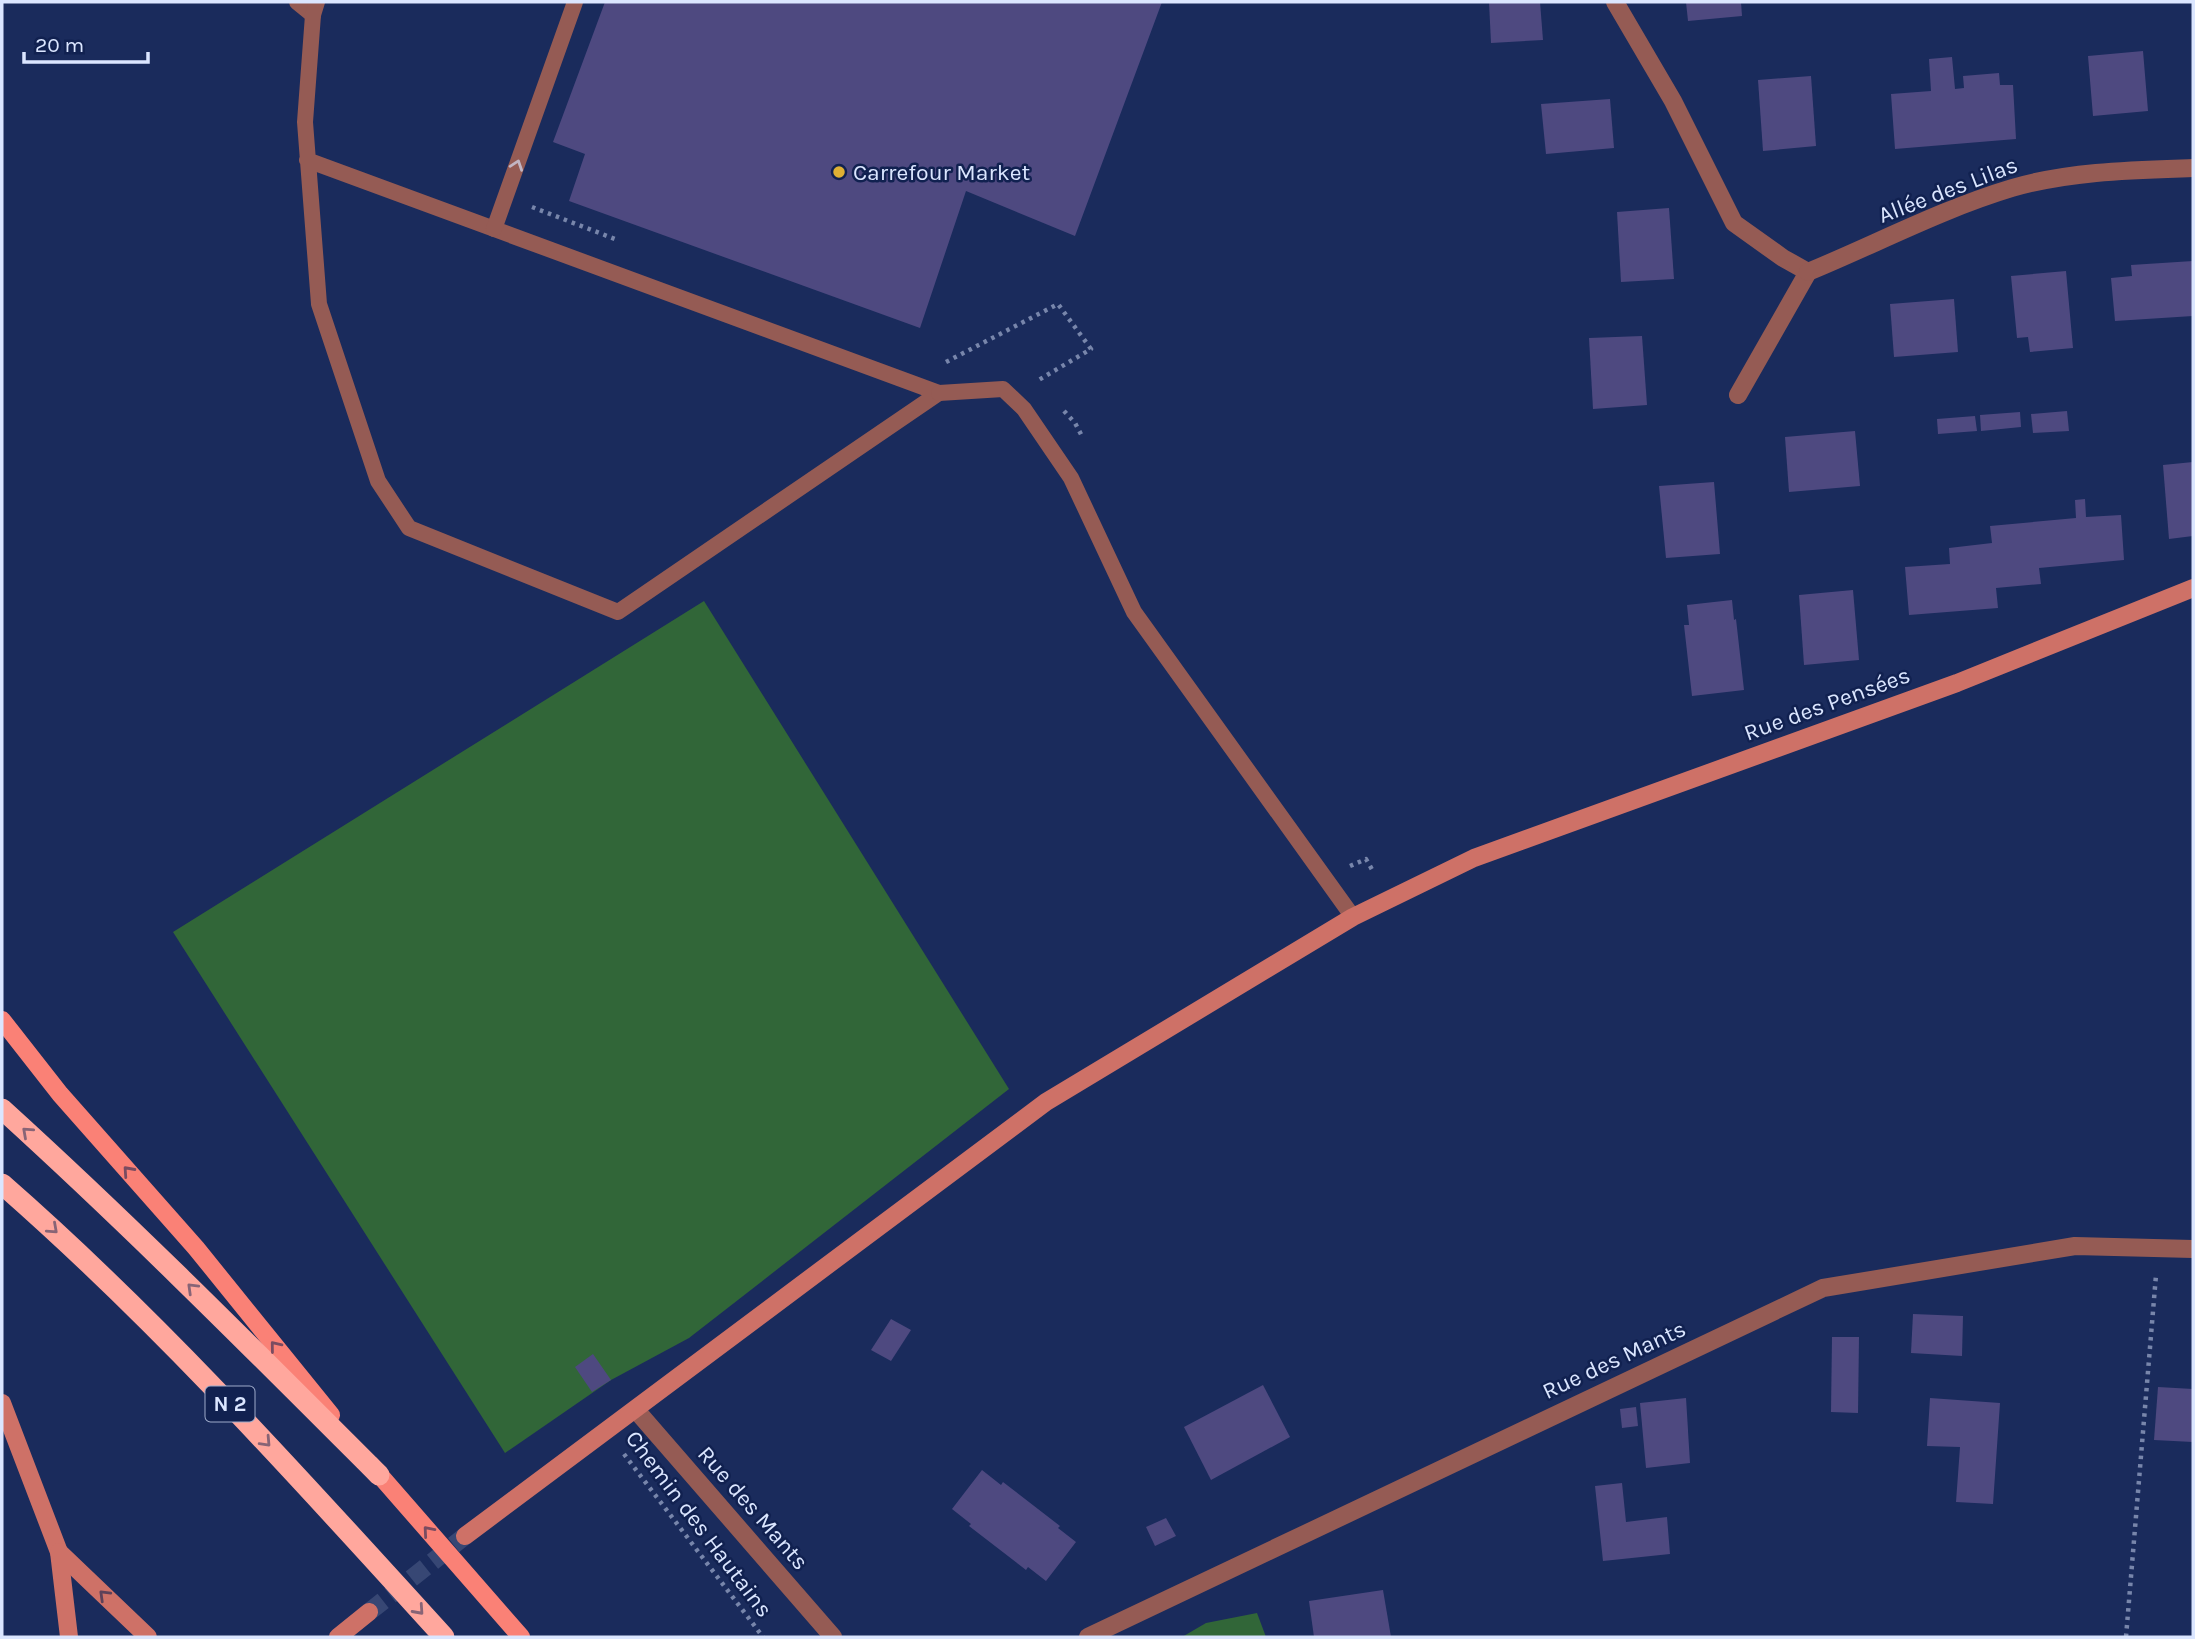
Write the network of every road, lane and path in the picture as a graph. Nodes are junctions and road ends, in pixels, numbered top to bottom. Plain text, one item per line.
1 (297, 2) edge
2 (575, 2) edge
3 (1615, 2) edge
4 (315, 8) edge
5 (307, 160) junction
6 (2193, 168) edge
7 (494, 229) junction
8 (1808, 272) junction
9 (939, 393) junction
10 (1738, 395) dead end
11 (2193, 588) edge
12 (1353, 917) junction
13 (2, 1020) edge
14 (2, 1109) edge
15 (2, 1184) edge
16 (2159, 1248) junction
17 (2193, 1249) edge
18 (2, 1403) edge
19 (636, 1410) junction
20 (607, 1431) junction
21 (379, 1475) junction
22 (465, 1536) tunnel mouth
23 (59, 1552) junction
24 (369, 1612) tunnel mouth
25 (69, 1637) edge
26 (148, 1637) edge
27 (338, 1637) edge
28 (444, 1637) edge
29 (521, 1637) edge
30 (763, 1637) edge
31 (833, 1637) edge
32 (1088, 1637) edge
33 (2126, 1637) edge

1 - 4 lane
7 -> 2 lane
3 - 8 street
4 - 5 lane
5 - 7 lane
5 - 9 lane
6 - 8 street, Allée des Lilas
7 - 9 lane
8 - 10 street
9 - 12 lane
11 - 12 street, Rue des Pensées
12 - 19 street, Rue des Pensées
21 -> 13 main road
21 -> 14 highway, N 2
15 -> 28 highway, N 2
16 - 17 street, Rue des Mants
16 - 32 street, Rue des Mants
16 - 33 path
18 - 23 street
19 - 20 street, Rue des Pensées
19 - 31 street, Rue des Mants
20 - 22 street, Rue des Pensées
20 - 30 path, Chemin des Hautains
29 -> 21 main road, N 2
23 - 25 street
26 -> 23 street
24 - 27 street

